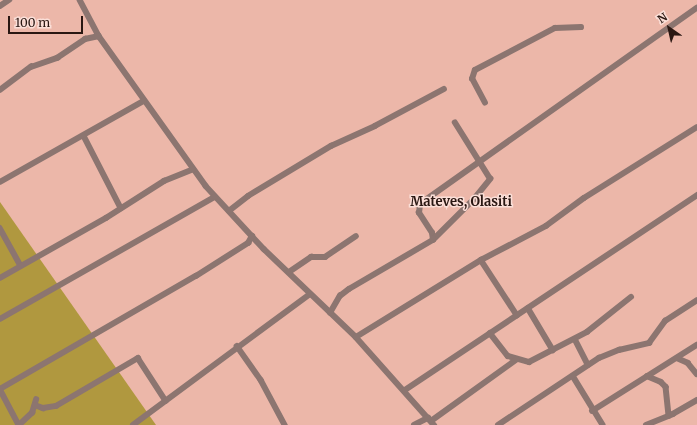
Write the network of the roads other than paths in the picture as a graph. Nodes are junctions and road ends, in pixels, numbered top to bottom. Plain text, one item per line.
1 (9, 0) edge
2 (80, 0) edge
3 (0, 6) edge
4 (697, 8) edge
5 (581, 27) dead end
6 (100, 36) junction
7 (444, 89) dead end
8 (0, 90) edge
9 (144, 101) junction
10 (485, 103) dead end
11 (455, 123) dead end
12 (697, 127) edge
13 (84, 136) junction
14 (479, 162) junction
15 (193, 169) junction
16 (0, 182) edge
17 (697, 195) edge
18 (215, 196) junction
19 (121, 208) junction
20 (229, 211) junction
21 (0, 228) edge
22 (252, 236) junction
23 (356, 236) dead end
24 (433, 240) junction
25 (482, 260) junction
26 (21, 266) junction
27 (289, 272) junction
28 (0, 278) edge
29 (310, 294) junction
30 (631, 297) dead end
31 (697, 300) edge
32 (528, 308) junction
33 (330, 313) junction
34 (517, 315) junction
35 (0, 319) edge
36 (490, 333) junction
37 (356, 337) junction
38 (575, 339) junction
39 (237, 346) junction
40 (697, 346) edge
41 (553, 350) junction
42 (677, 358) junction
43 (516, 360) junction
44 (588, 365) junction
45 (697, 374) edge
46 (573, 376) junction
47 (647, 376) junction
48 (0, 389) edge
49 (405, 390) junction
50 (697, 400) edge
51 (166, 401) junction
52 (592, 410) junction
53 (669, 416) junction
54 (659, 419) junction
55 (431, 421) edge
56 (133, 425) edge
57 (285, 425) edge
58 (414, 425) edge
59 (498, 425) edge
60 (603, 425) edge
61 (646, 425) edge
62 (663, 425) edge

1 - 3 street
2 - 6 street
4 - 14 street
5 - 10 street
6 - 8 street
6 - 9 street
7 - 20 street
9 - 13 street
9 - 15 street
11 - 14 street
12 - 25 street
13 - 16 street
13 - 19 street
14 - 24 street
14 - 24 street
15 - 18 street
15 - 19 street
17 - 32 street
18 - 20 street
18 - 35 street
19 - 26 street
20 - 22 street
21 - 26 street
22 - 27 street
22 - 48 street
23 - 27 street
24 - 33 street
25 - 34 street
25 - 37 street
26 - 28 street
27 - 29 street
29 - 33 street
29 - 39 street
30 - 38 street
31 - 44 street
32 - 34 street
32 - 41 street
33 - 37 street
34 - 36 street
36 - 43 street
36 - 49 street
37 - 49 street
38 - 41 street
38 - 44 street
39 - 51 street
39 - 57 street
40 - 42 street
41 - 43 street
42 - 45 street
42 - 47 street
43 - 55 street
44 - 46 street
46 - 52 street
46 - 59 street
47 - 52 street
47 - 53 street
48 - 51 street
49 - 55 street
50 - 53 street
51 - 56 street
52 - 60 street
53 - 54 street
54 - 61 street
54 - 62 street
55 - 58 street

